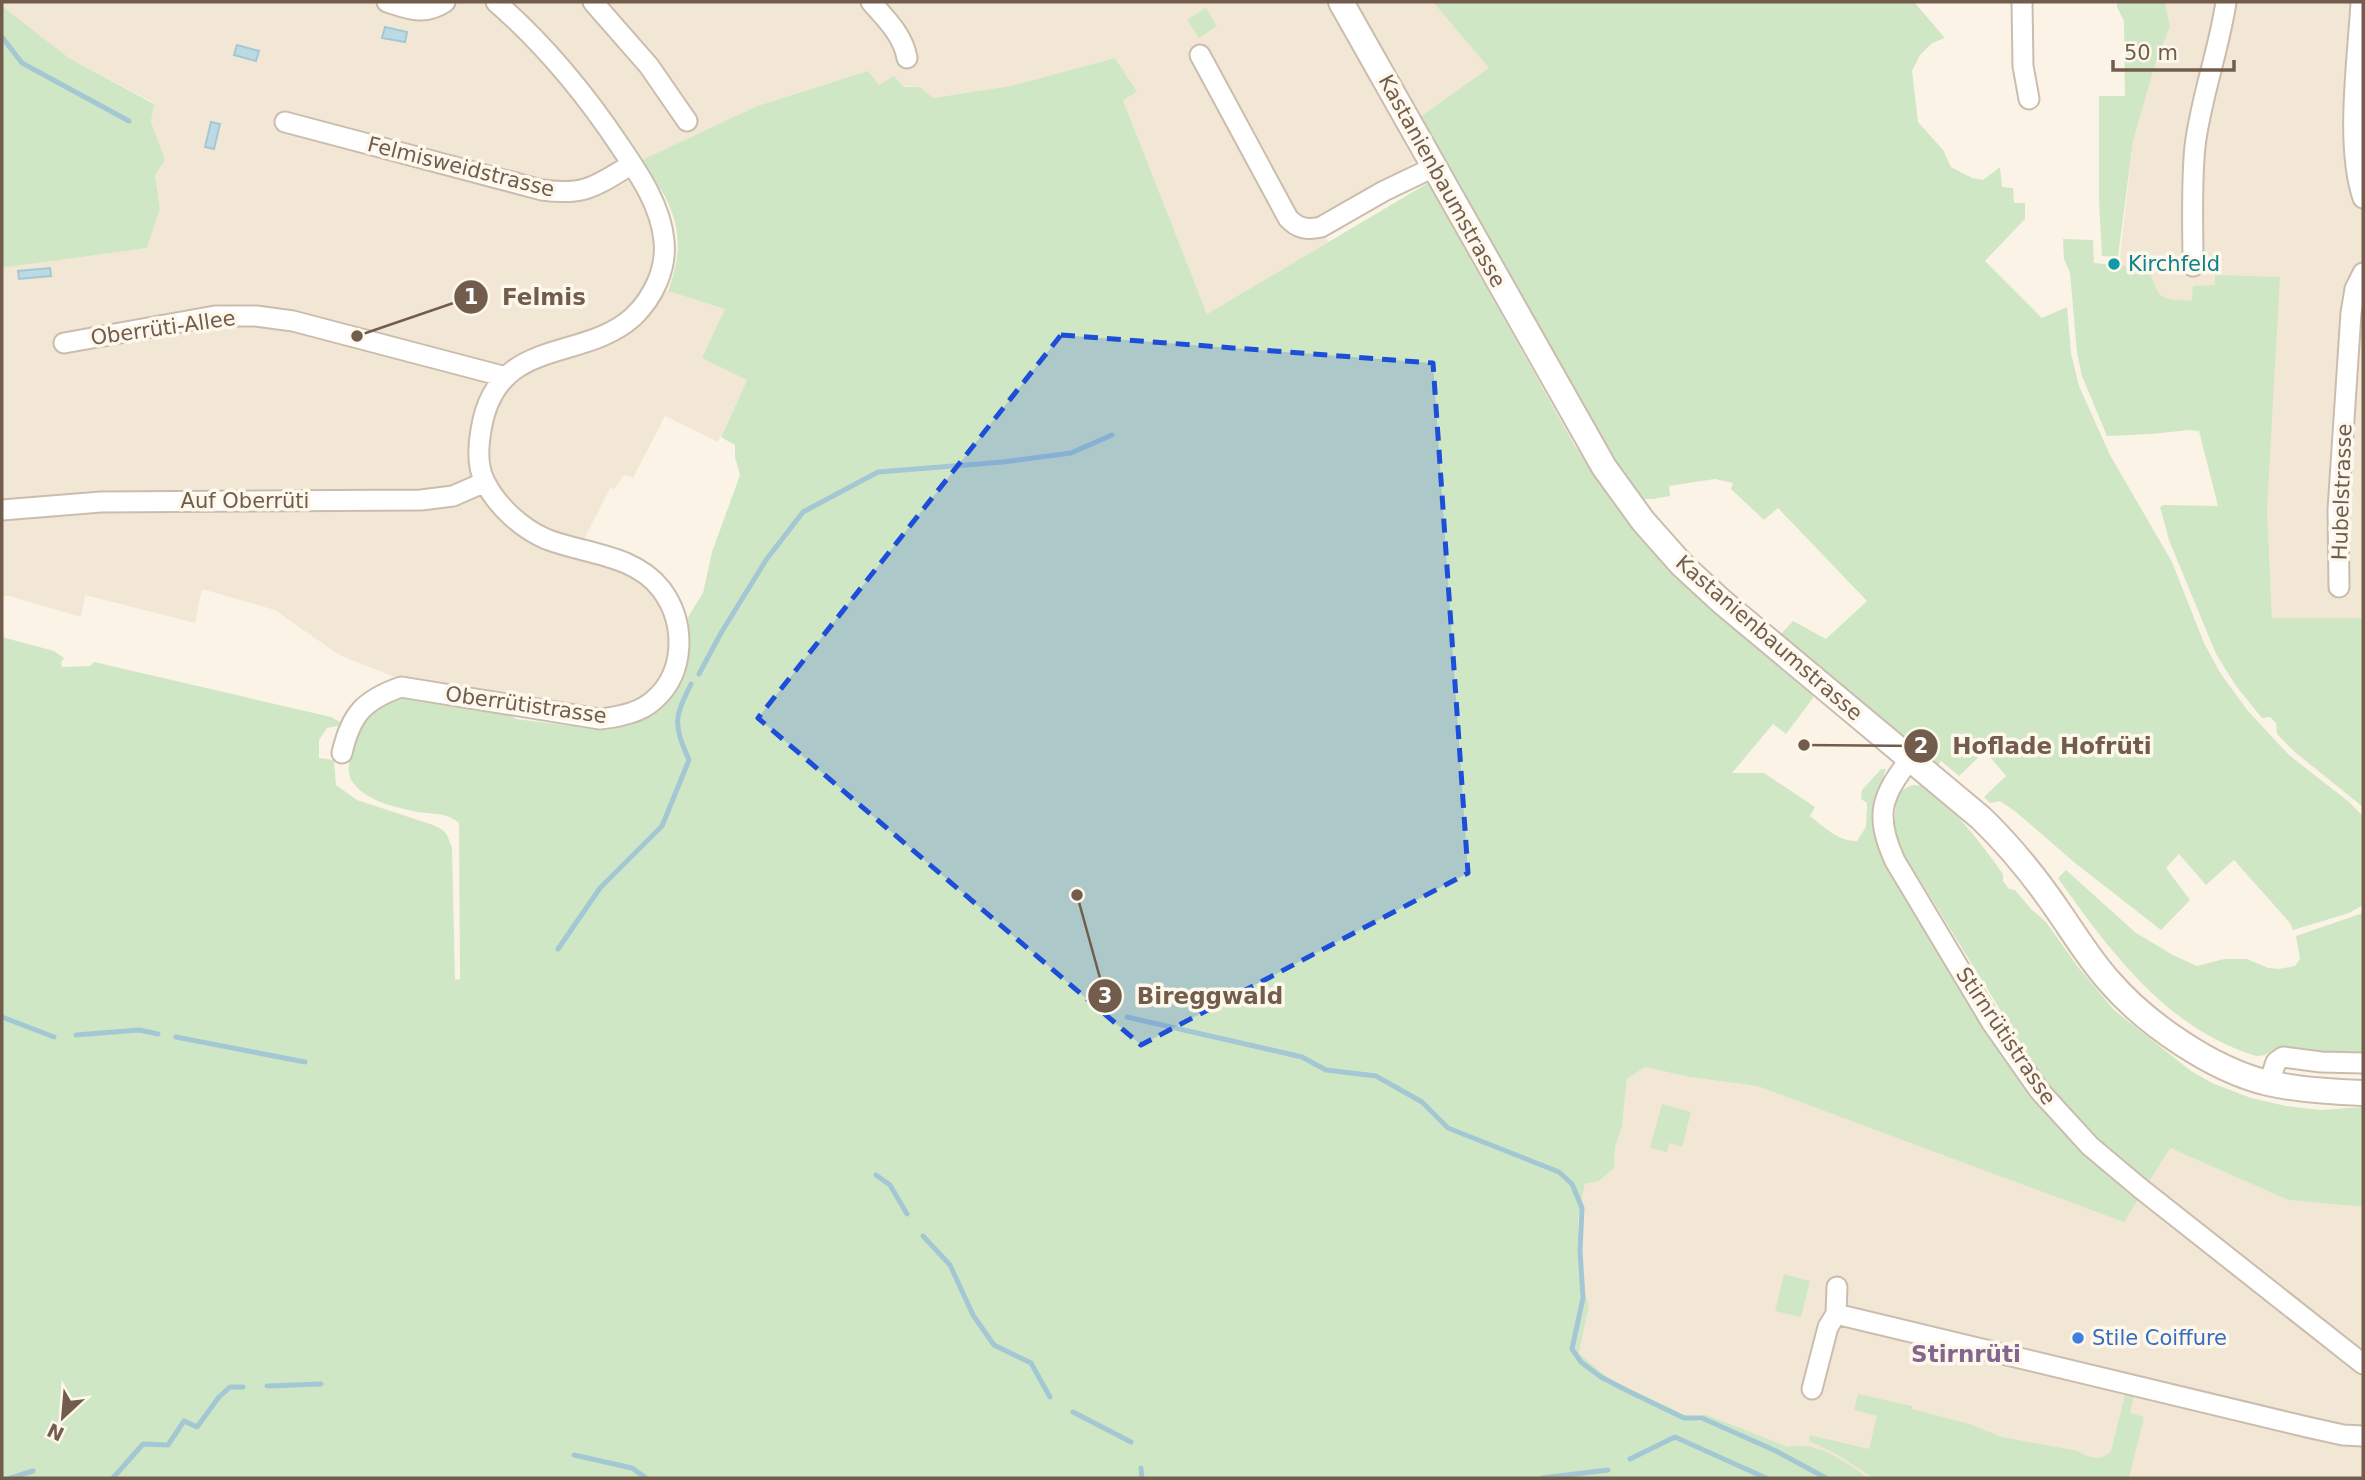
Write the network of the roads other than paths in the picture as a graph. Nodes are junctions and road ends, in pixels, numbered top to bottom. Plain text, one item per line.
1 (387, 2) edge
2 (445, 2) edge
3 (496, 2) edge
4 (593, 2) edge
5 (872, 2) edge
6 (1341, 2) edge
7 (2021, 2) edge
8 (2226, 2) edge
9 (2361, 2) edge
10 (1200, 55) dead end
11 (907, 58) dead end
12 (2029, 99) dead end
13 (687, 121) dead end
14 (285, 122) dead end
15 (632, 164) junction
16 (1434, 167) junction
17 (2363, 198) edge
18 (2193, 266) dead end
19 (2363, 273) edge
20 (64, 344) dead end
21 (506, 377) junction
22 (485, 482) junction
23 (2, 510) edge
24 (2339, 587) dead end
25 (342, 752) dead end
26 (1911, 758) junction
27 (2363, 1063) edge
28 (2269, 1083) junction
29 (2363, 1093) edge
30 (1837, 1287) dead end
31 (1836, 1314) junction
32 (2363, 1364) edge
33 (1812, 1389) dead end
34 (2363, 1436) edge

1 - 2 street
3 - 15 street, Oberrütistrasse
4 - 13 street
5 - 11 street
6 - 16 street, Kastanienbaumstrasse
7 - 12 street
8 - 18 street
9 - 17 street
10 - 16 street
14 - 15 street, Felmisweidstrasse
15 - 21 street, Oberrütistrasse
16 - 26 street, Kastanienbaumstrasse
19 - 24 street, Hubelstrasse
20 - 21 street, Oberrüti-Allee
21 - 22 street, Oberrütistrasse
22 - 23 street, Auf Oberrüti
22 - 25 street, Oberrütistrasse
26 - 28 street, Kastanienbaumstrasse
26 - 32 street, Stirnrütistrasse
27 - 28 street
28 - 29 street, Kastanienbaumstrasse
30 - 31 street
31 - 33 street
31 - 34 street

